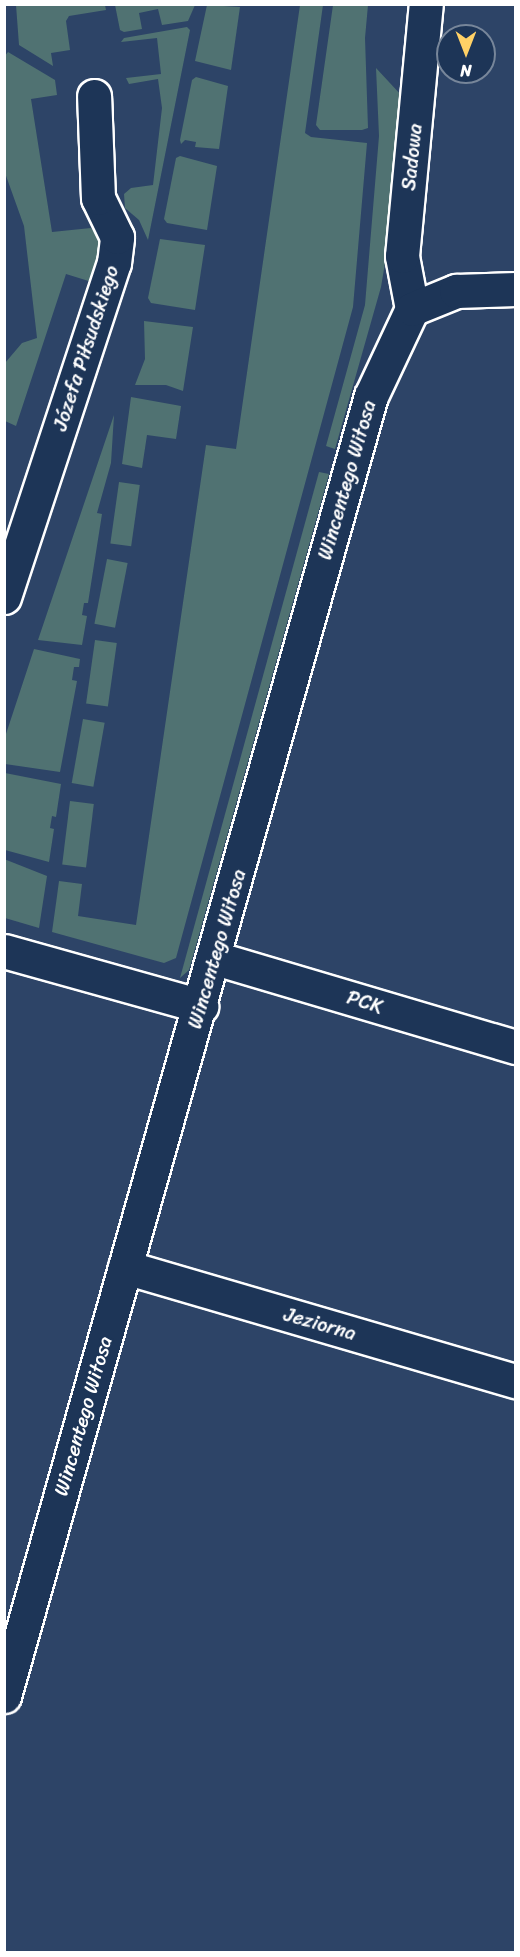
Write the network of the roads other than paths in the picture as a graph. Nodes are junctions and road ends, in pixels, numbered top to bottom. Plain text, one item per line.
1 (426, 4) edge
2 (94, 96) dead end
3 (516, 289) edge
4 (412, 309) junction
5 (4, 597) edge
6 (4, 951) edge
7 (215, 958) junction
8 (201, 1006) junction
9 (516, 1047) edge
10 (125, 1267) junction
11 (516, 1381) edge
12 (4, 1696) edge

1 - 4 street, Sadowa
2 - 5 street, Józefa Piłsudskiego
3 - 4 street
4 - 7 street, Wincentego Witosa
6 - 8 street
7 - 8 street, Wincentego Witosa
7 - 9 street, PCK
8 - 10 street, Wincentego Witosa
10 - 11 street, Jeziorna
10 - 12 street, Wincentego Witosa

